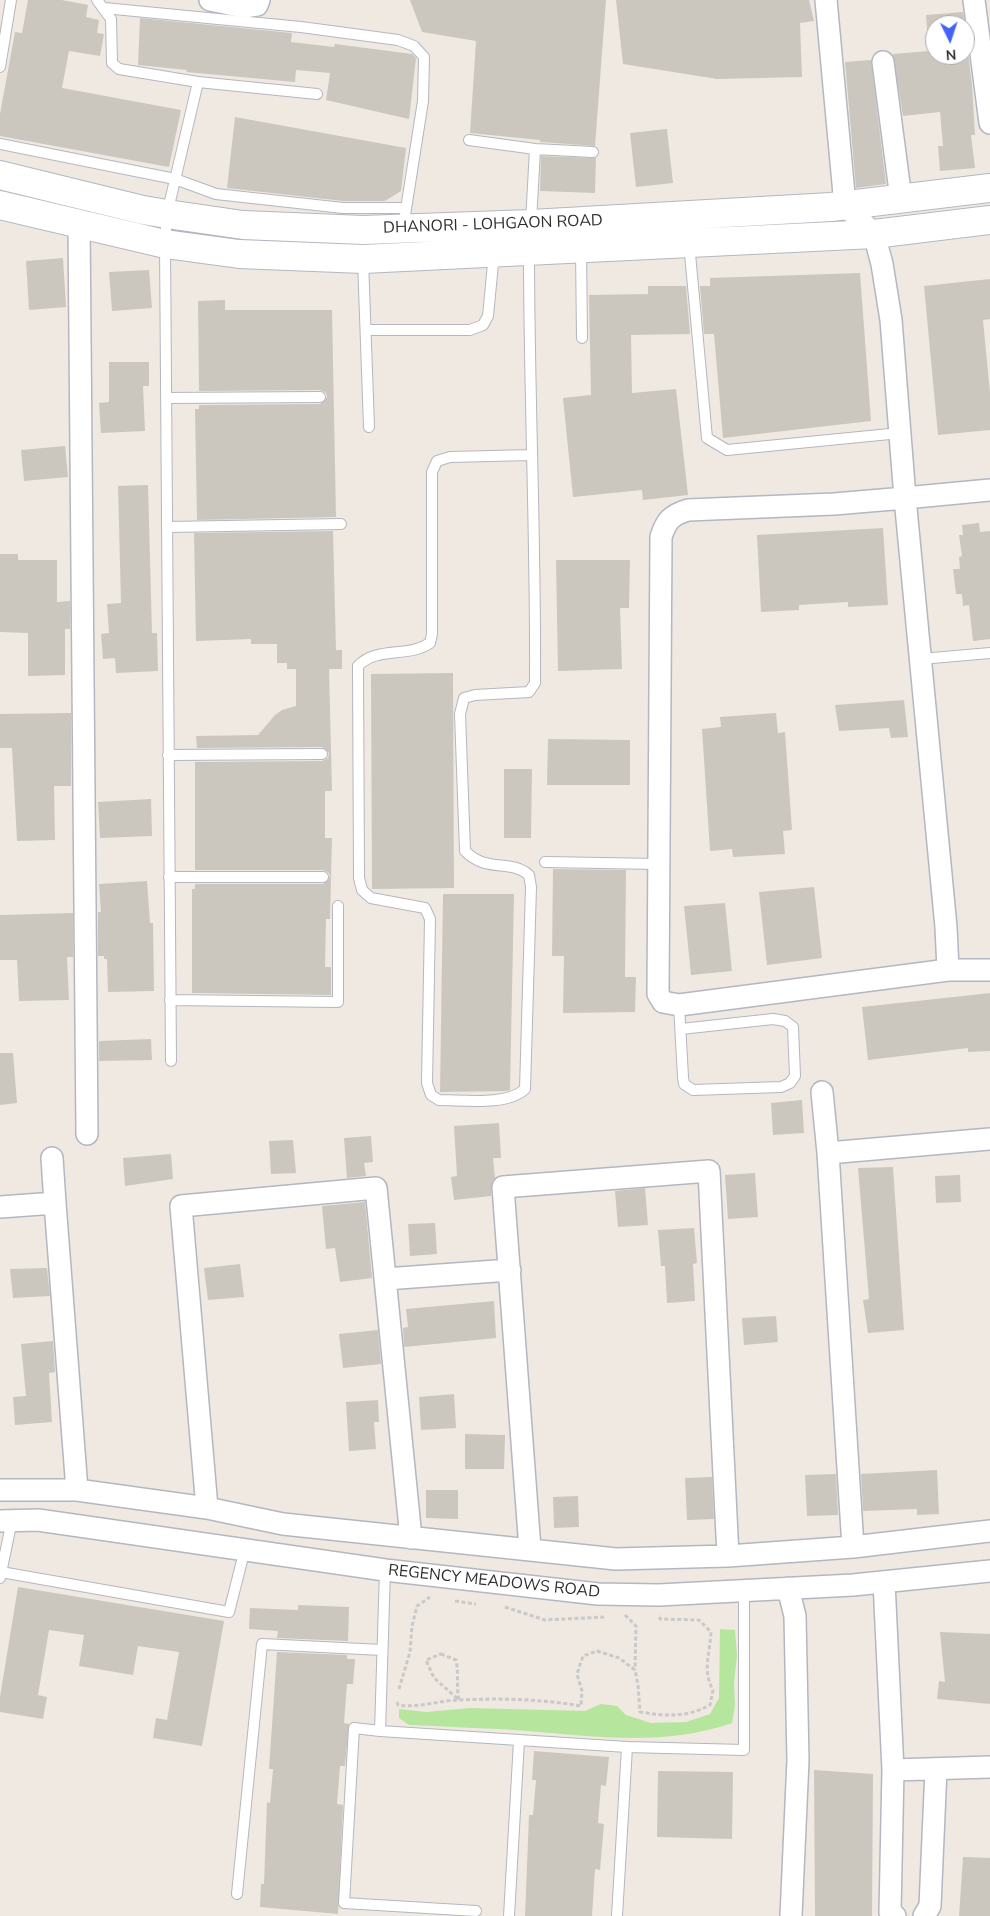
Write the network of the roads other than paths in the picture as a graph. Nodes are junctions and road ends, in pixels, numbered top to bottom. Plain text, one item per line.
1 (11, 0) edge
2 (210, 0) edge
3 (259, 0) edge
4 (826, 0) edge
5 (974, 0) edge
6 (100, 4) edge
7 (883, 62) dead end
8 (0, 67) edge
9 (198, 82) junction
10 (318, 94) dead end
11 (990, 123) edge
12 (469, 140) dead end
13 (0, 144) edge
14 (535, 149) junction
15 (593, 152) dead end
16 (0, 175) edge
17 (175, 179) junction
18 (990, 188) edge
19 (901, 199) junction
20 (0, 205) edge
21 (845, 205) junction
22 (168, 214) junction
23 (404, 218) junction
24 (990, 220) edge
25 (79, 224) junction
26 (874, 234) junction
27 (530, 237) junction
28 (689, 242) junction
29 (165, 244) junction
30 (581, 248) junction
31 (494, 252) junction
32 (363, 259) junction
33 (366, 330) junction
34 (582, 338) dead end
35 (320, 397) dead end
36 (166, 398) junction
37 (369, 426) dead end
38 (900, 433) junction
39 (532, 455) junction
40 (990, 490) edge
41 (905, 498) junction
42 (341, 524) dead end
43 (167, 526) junction
44 (990, 653) edge
45 (922, 659) junction
46 (322, 754) dead end
47 (168, 755) junction
48 (545, 862) dead end
49 (658, 864) junction
50 (169, 877) junction
51 (323, 877) dead end
52 (338, 906) dead end
53 (948, 970) junction
54 (990, 970) edge
55 (170, 1000) junction
56 (679, 1005) junction
57 (681, 1029) junction
58 (171, 1061) dead end
59 (822, 1092) dead end
60 (87, 1134) dead end
61 (990, 1139) edge
62 (828, 1153) junction
63 (52, 1158) dead end
64 (55, 1203) junction
65 (0, 1207) edge
66 (510, 1270) junction
67 (385, 1279) junction
68 (0, 1490) edge
69 (77, 1490) junction
70 (207, 1508) junction
71 (6, 1520) edge
72 (990, 1531) edge
73 (411, 1538) junction
74 (853, 1547) junction
75 (530, 1549) junction
76 (245, 1550) junction
77 (728, 1556) junction
78 (385, 1570) junction
79 (990, 1570) edge
80 (1, 1575) edge
81 (884, 1582) junction
82 (788, 1588) junction
83 (744, 1590) junction
84 (382, 1650) junction
85 (380, 1731) junction
86 (519, 1741) junction
87 (627, 1747) junction
88 (990, 1767) edge
89 (936, 1769) junction
90 (893, 1770) junction
91 (237, 1894) dead end
92 (476, 1911) dead end
93 (508, 1916) edge
94 (617, 1916) edge
95 (791, 1916) edge
96 (895, 1916) edge
97 (924, 1916) edge

1 - 8 lane
2 - 3 street
4 - 21 street
5 - 11 street
6 - 9 lane
6 - 23 lane
7 - 19 street
9 - 10 lane
9 - 17 lane
12 - 14 lane
13 - 17 lane
14 - 15 lane
14 - 27 lane
16 - 22 main road, DHANORI - LOHGAON ROAD
17 - 22 lane
17 - 23 lane
18 - 19 main road, DHANORI - LOHGAON ROAD
19 - 21 main road, DHANORI - LOHGAON ROAD
20 - 25 main road, DHANORI - LOHGAON ROAD
21 - 26 street
21 - 27 main road, DHANORI - LOHGAON ROAD
22 - 23 main road, DHANORI - LOHGAON ROAD
22 - 29 lane
23 - 27 main road, DHANORI - LOHGAON ROAD
24 - 26 main road, DHANORI - LOHGAON ROAD
25 - 29 main road, DHANORI - LOHGAON ROAD
25 - 60 street
26 - 28 main road, DHANORI - LOHGAON ROAD
26 - 38 street
27 - 30 main road, DHANORI - LOHGAON ROAD
27 - 31 main road, DHANORI - LOHGAON ROAD
27 - 39 lane
28 - 30 main road, DHANORI - LOHGAON ROAD
28 - 38 lane
29 - 32 main road, DHANORI - LOHGAON ROAD
29 - 36 lane
30 - 34 lane
31 - 32 main road, DHANORI - LOHGAON ROAD
31 - 33 lane
32 - 33 lane
33 - 37 lane
35 - 36 lane
36 - 43 lane
38 - 41 street
39 - 39 lane
40 - 41 street
41 - 45 street
41 - 49 street
42 - 43 lane
43 - 47 lane
44 - 45 lane
45 - 53 street
46 - 47 lane
47 - 50 lane
48 - 49 lane
49 - 56 street
50 - 51 lane
50 - 55 lane
52 - 55 lane
53 - 54 street
53 - 56 street
55 - 58 lane
56 - 57 lane
57 - 57 lane
59 - 62 street
61 - 62 street
62 - 74 street
63 - 64 street
64 - 65 street
64 - 69 street
66 - 67 street
66 - 75 street
66 - 77 street
67 - 70 street
67 - 73 street
68 - 69 street
69 - 70 street
70 - 73 street
71 - 76 street, REGENCY MEADOWS ROAD
71 - 80 lane
72 - 74 street
73 - 75 street
74 - 77 street
75 - 77 street
76 - 78 street, REGENCY MEADOWS ROAD
76 - 80 lane
78 - 83 street, REGENCY MEADOWS ROAD
78 - 84 lane
79 - 81 street, REGENCY MEADOWS ROAD
81 - 82 street, REGENCY MEADOWS ROAD
81 - 90 street
82 - 83 street, REGENCY MEADOWS ROAD
82 - 95 street
83 - 87 lane
84 - 85 lane
84 - 91 lane
85 - 86 lane
85 - 92 lane
86 - 87 lane
86 - 93 lane
87 - 94 lane
88 - 89 street
89 - 90 street
89 - 97 street
90 - 96 street

